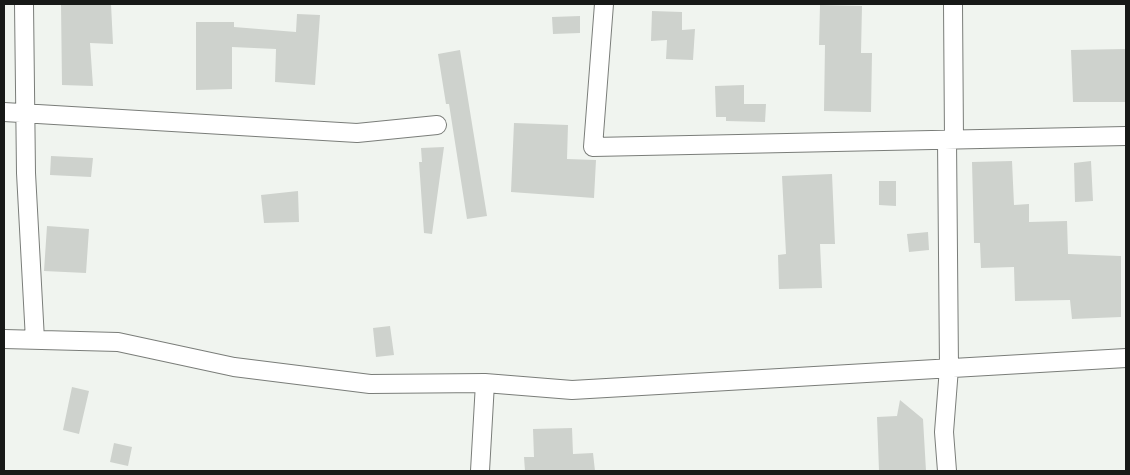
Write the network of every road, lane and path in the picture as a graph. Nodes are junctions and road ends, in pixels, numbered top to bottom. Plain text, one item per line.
1 (24, 4) edge
2 (604, 4) edge
3 (953, 4) edge
4 (4, 112) edge
5 (25, 113) junction
6 (437, 125) dead end
7 (1126, 136) edge
8 (950, 140) junction
9 (4, 339) edge
10 (35, 340) junction
11 (1126, 358) edge
12 (949, 368) junction
13 (485, 383) junction
14 (480, 471) edge
15 (947, 471) edge

1 - 5 street
2 - 8 street
3 - 8 street
4 - 5 street
5 - 6 street
5 - 10 street
7 - 8 street
8 - 12 street
9 - 10 street
10 - 13 street
11 - 12 street
12 - 13 street
12 - 15 street
13 - 14 street

